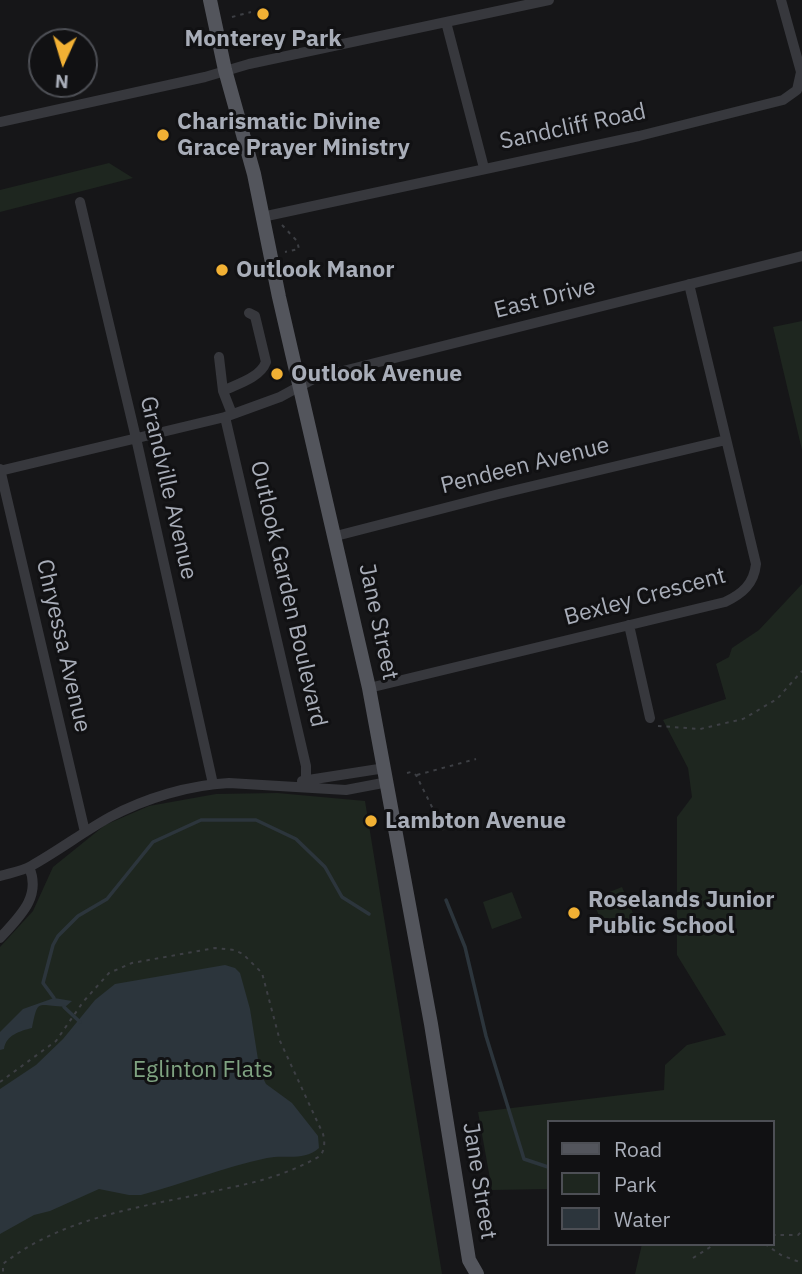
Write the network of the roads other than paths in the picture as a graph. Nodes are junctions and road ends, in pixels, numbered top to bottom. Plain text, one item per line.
1 (210, 0) edge
2 (549, 0) edge
3 (781, 0) edge
4 (446, 22) junction
5 (225, 70) junction
6 (0, 122) edge
7 (484, 168) junction
8 (80, 202) dead end
9 (262, 217) junction
10 (802, 256) edge
11 (689, 284) junction
12 (249, 313) dead end
13 (219, 357) dead end
14 (300, 386) junction
15 (223, 391) junction
16 (228, 416) junction
17 (136, 438) junction
18 (726, 440) junction
19 (0, 470) edge
20 (336, 537) junction
21 (629, 625) junction
22 (369, 688) junction
23 (650, 718) dead end
24 (387, 775) junction
25 (306, 780) junction
26 (213, 784) junction
27 (268, 784) junction
28 (85, 832) junction
29 (29, 867) junction
30 (0, 876) edge
31 (0, 938) edge
32 (468, 1267) edge
33 (477, 1274) edge

1 - 5 main road, Jane Street
2 - 4 street
3 - 7 street, Sandcliff Road
4 - 5 street
4 - 7 street
5 - 6 street
5 - 9 main road, Jane Street
7 - 9 street, Sandcliff Road
8 - 17 street, Grandville Avenue
9 - 14 main road, Jane Street
10 - 11 street, East Drive
11 - 14 street, East Drive
11 - 18 street, Bexley Crescent
12 - 15 street
13 - 15 street, Outlook Garden Boulevard
14 - 16 street
14 - 20 main road, Jane Street
15 - 16 street, Outlook Garden Boulevard
16 - 17 street
16 - 25 street, Outlook Garden Boulevard
17 - 19 street
17 - 26 street, Grandville Avenue
18 - 20 street, Pendeen Avenue
18 - 21 street, Bexley Crescent
19 - 28 street, Chryessa Avenue
20 - 22 main road, Jane Street
21 - 22 street, Bexley Crescent
21 - 23 street
22 - 24 main road, Jane Street
24 - 25 street
24 - 27 street
24 - 32 main road, Jane Street
25 - 27 street
26 - 27 street
26 - 28 street
28 - 29 street
29 - 30 street
29 - 31 street
32 - 33 main road, Jane Street

